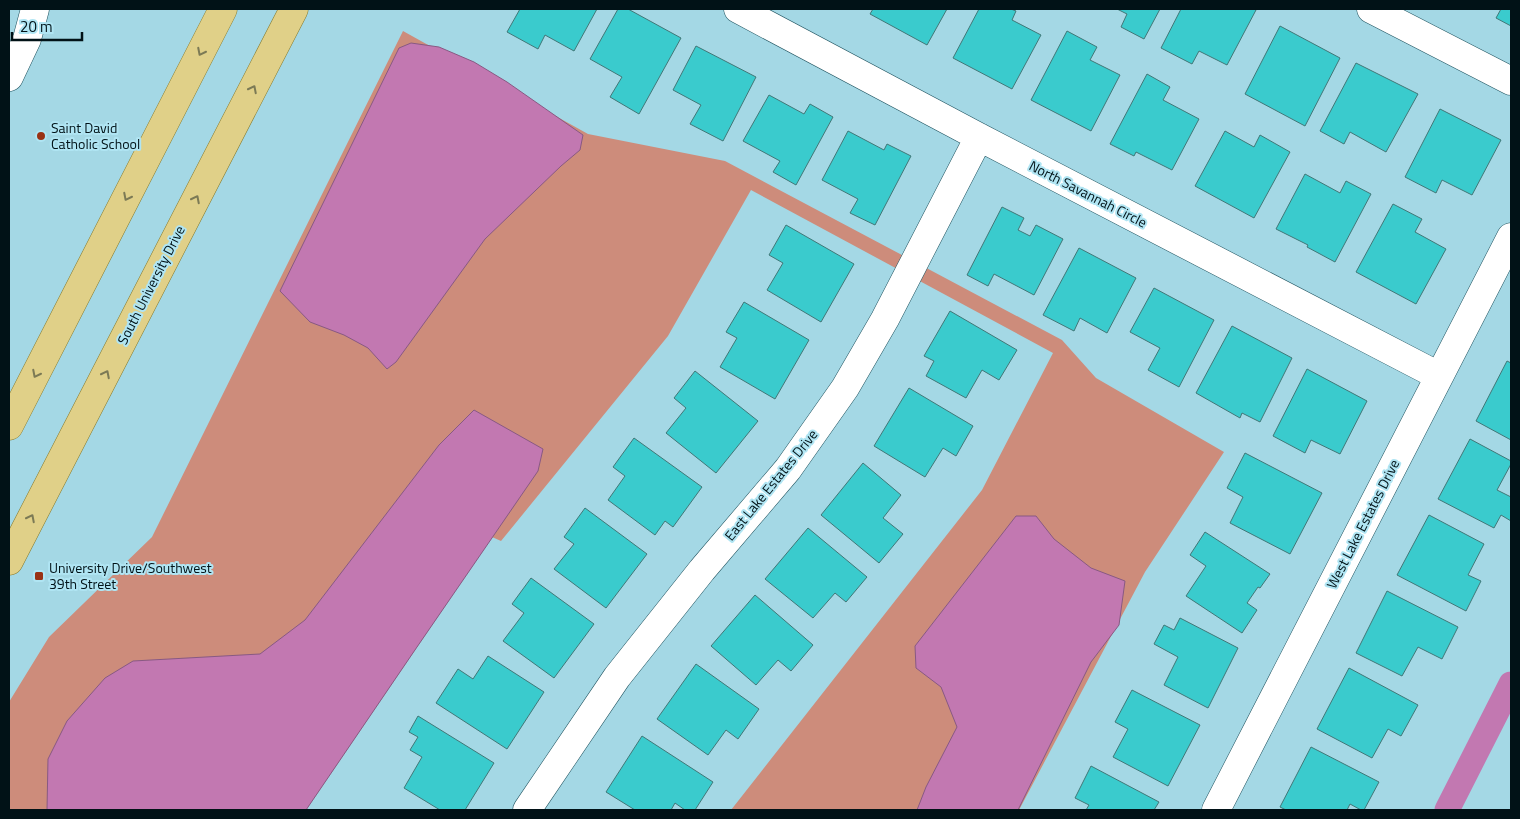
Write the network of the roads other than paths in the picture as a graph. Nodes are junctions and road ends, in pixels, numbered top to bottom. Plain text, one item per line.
1 (35, 9) edge
2 (223, 9) edge
3 (294, 9) edge
4 (738, 9) edge
5 (1371, 9) edge
6 (9, 77) edge
7 (1511, 82) edge
8 (979, 137) junction
9 (1511, 237) edge
10 (1439, 376) junction
11 (9, 426) edge
12 (9, 561) edge
13 (527, 810) edge
14 (1216, 810) edge

1 - 6 street
2 -> 11 main road
12 -> 3 main road, South University Drive
4 - 8 street, North Savannah Circle
5 - 7 street
8 - 10 street, North Savannah Circle
8 - 13 street, East Lake Estates Drive
9 - 10 street, West Lake Estates Drive
10 - 14 street, West Lake Estates Drive

